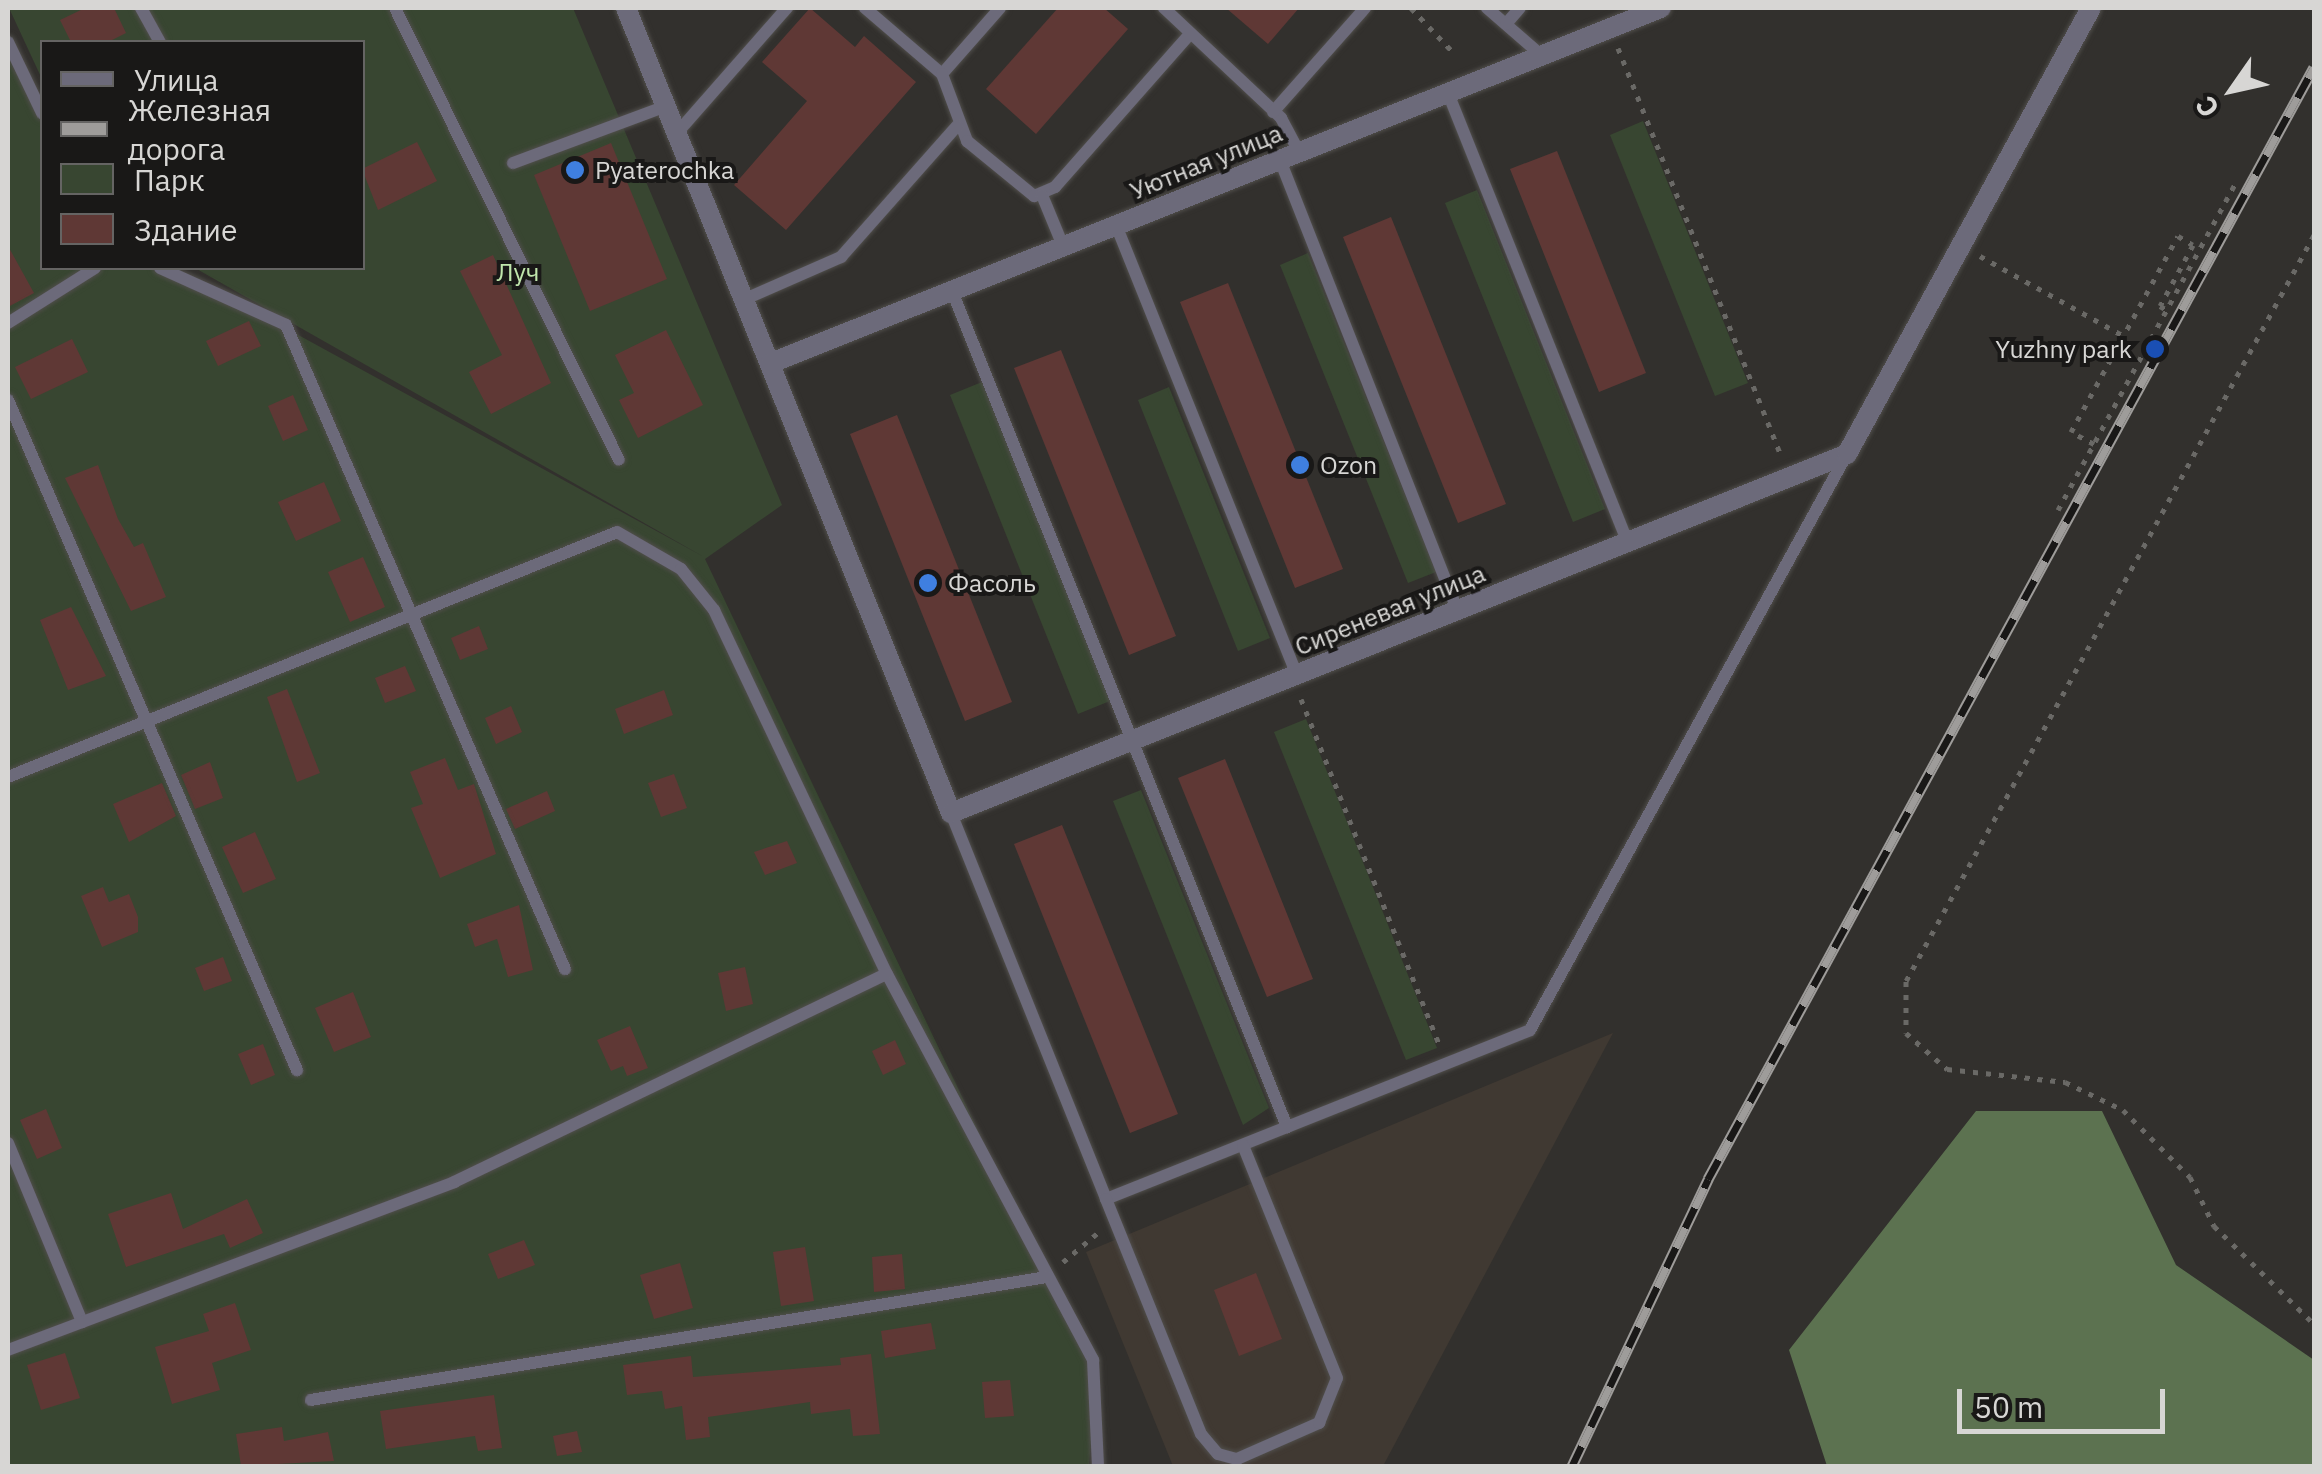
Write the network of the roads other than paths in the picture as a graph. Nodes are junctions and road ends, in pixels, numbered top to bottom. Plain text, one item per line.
1 (141, 8) edge
2 (395, 8) edge
3 (626, 8) edge
4 (787, 8) edge
5 (866, 8) edge
6 (1000, 8) edge
7 (1164, 8) edge
8 (1365, 8) edge
9 (1487, 8) edge
10 (1520, 8) edge
11 (1661, 8) edge
12 (2091, 8) edge
13 (1506, 24) junction
14 (1188, 36) junction
15 (159, 40) edge
16 (8, 42) edge
17 (1542, 55) junction
18 (942, 74) junction
19 (1448, 92) junction
20 (666, 106) junction
21 (40, 108) edge
22 (1273, 112) junction
23 (958, 126) junction
24 (677, 133) junction
25 (1289, 156) junction
26 (514, 163) dead end
27 (1042, 195) junction
28 (1116, 225) junction
29 (1063, 246) junction
30 (92, 270) edge
31 (164, 270) edge
32 (952, 291) junction
33 (745, 299) junction
34 (8, 323) edge
35 (771, 364) junction
36 (8, 400) edge
37 (1848, 454) junction
38 (619, 460) dead end
39 (1628, 542) junction
40 (1457, 610) junction
41 (410, 616) junction
42 (1294, 676) junction
43 (144, 726) junction
44 (1132, 740) junction
45 (8, 777) edge
46 (951, 813) junction
47 (565, 969) dead end
48 (887, 974) junction
49 (297, 1070) dead end
50 (1288, 1127) junction
51 (8, 1143) edge
52 (1243, 1145) junction
53 (1106, 1199) junction
54 (1047, 1277) junction
55 (82, 1322) junction
56 (8, 1350) edge
57 (311, 1400) dead end
58 (1098, 1466) edge

1 - 15 lane
2 - 38 lane
3 - 20 street
4 - 24 lane
5 - 18 lane
6 - 18 lane
7 - 14 lane
8 - 22 lane
9 - 13 lane
10 - 13 lane
11 - 17 street, Уютная улица
12 - 37 street
13 - 17 lane
14 - 22 lane
14 - 27 lane
16 - 21 lane
17 - 19 street, Уютная улица
18 - 23 lane
19 - 25 street, Уютная улица
19 - 39 lane
20 - 24 street
20 - 26 lane
22 - 25 lane
23 - 27 lane
23 - 33 lane
24 - 33 street
25 - 28 street, Уютная улица
25 - 40 lane
27 - 29 lane
28 - 29 street, Уютная улица
28 - 42 lane
29 - 32 street, Уютная улица
30 - 34 lane
31 - 41 lane
32 - 35 street, Уютная улица
32 - 44 lane
33 - 35 street
35 - 46 street
36 - 43 lane
37 - 39 street, Сиреневая улица
37 - 50 lane
39 - 40 street, Сиреневая улица
40 - 42 street, Сиреневая улица
41 - 43 lane
41 - 47 lane
41 - 48 lane
42 - 44 street, Сиреневая улица
43 - 45 lane
43 - 49 lane
44 - 46 street, Сиреневая улица
44 - 50 lane
46 - 53 lane
48 - 54 lane
48 - 55 lane
50 - 52 lane
51 - 55 lane
52 - 53 lane
52 - 53 lane
54 - 57 lane
54 - 58 lane
55 - 56 lane

